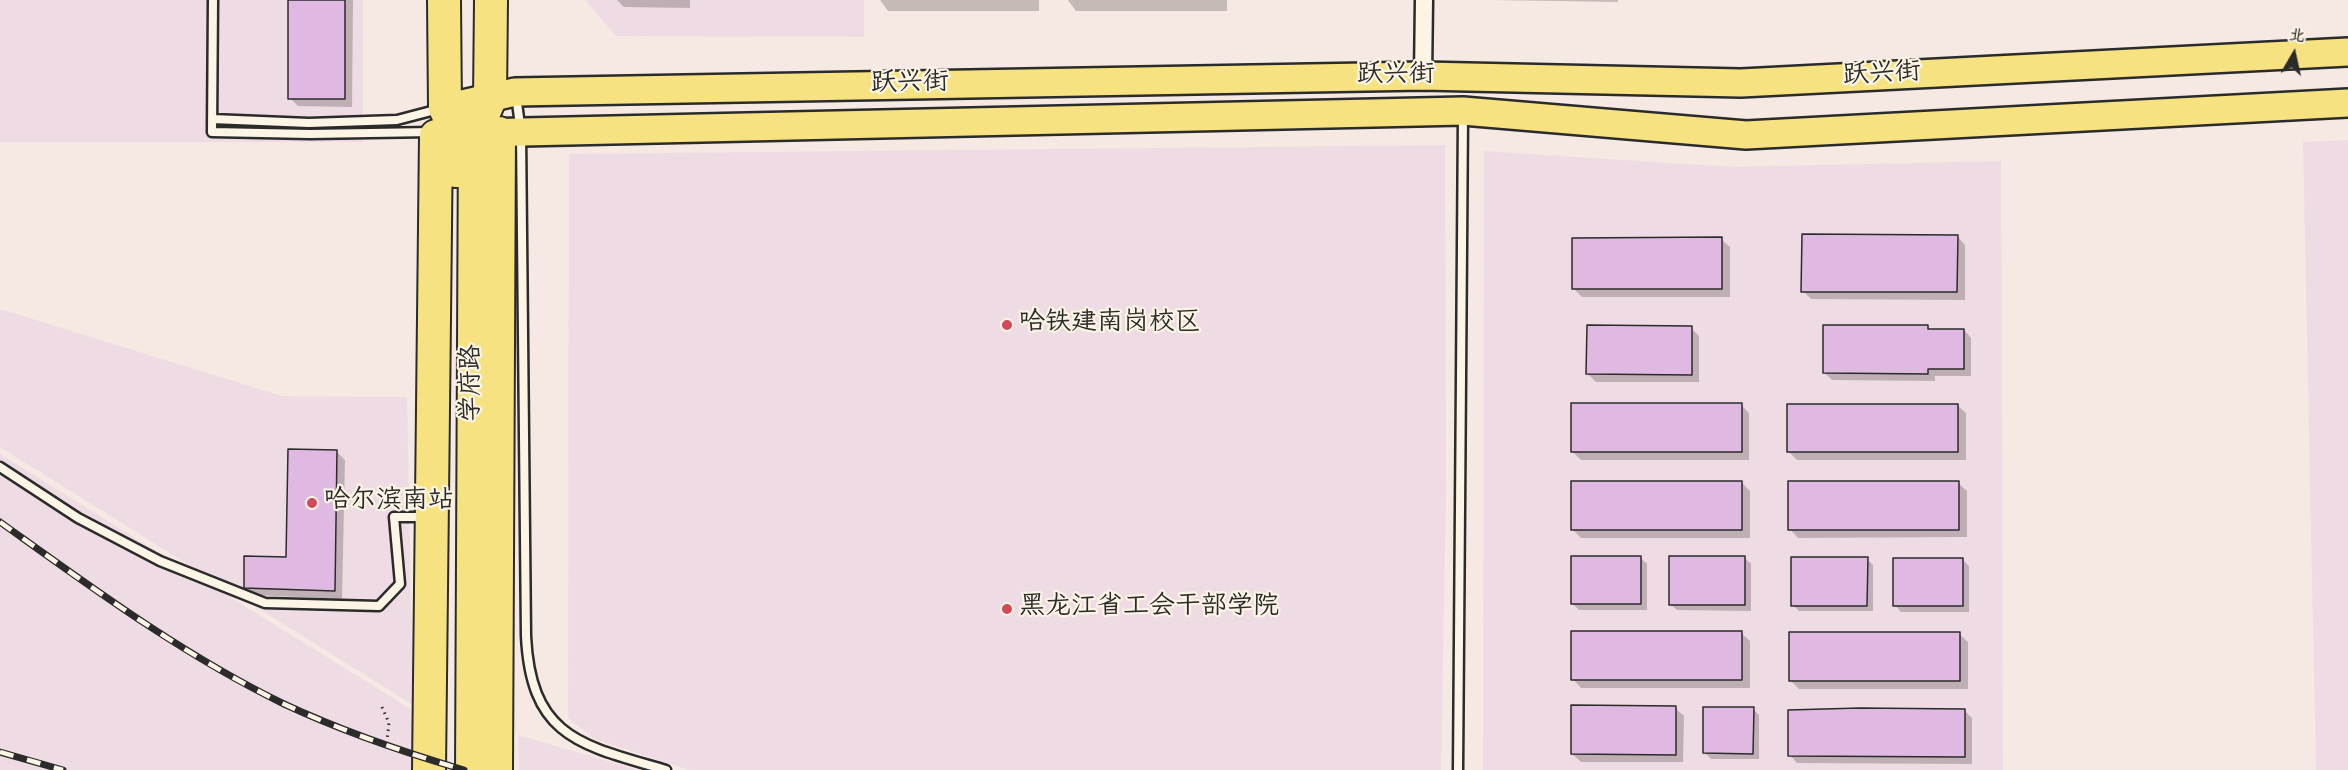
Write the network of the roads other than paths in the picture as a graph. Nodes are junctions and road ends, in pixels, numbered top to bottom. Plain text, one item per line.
1 (213, 0) edge
2 (444, 0) edge
3 (491, 0) edge
4 (1424, 0) edge
5 (2348, 52) edge
6 (1423, 76) junction
7 (503, 95) junction
8 (2348, 103) edge
9 (1463, 111) junction
10 (212, 119) junction
11 (472, 129) junction
12 (0, 467) edge
13 (431, 517) junction
14 (429, 770) edge
15 (452, 770) edge
16 (472, 770) edge
17 (496, 770) edge
18 (666, 770) edge
19 (1458, 770) edge

1 - 10 lane
2 - 11 highway, 学府路
3 - 7 highway, 学府路
4 - 6 street
5 - 6 main road, 跃兴街
6 - 7 main road, 跃兴街
7 - 11 highway, 学府路
7 - 11 lane
8 - 9 main road, 跃兴街
9 - 11 main road, 跃兴街
9 - 19 lane
10 - 11 lane
10 - 11 lane
11 - 13 highway
11 - 15 highway, 学府路
11 - 16 highway, 学府路
11 - 17 highway
11 - 18 lane
12 - 13 lane
13 - 14 highway

